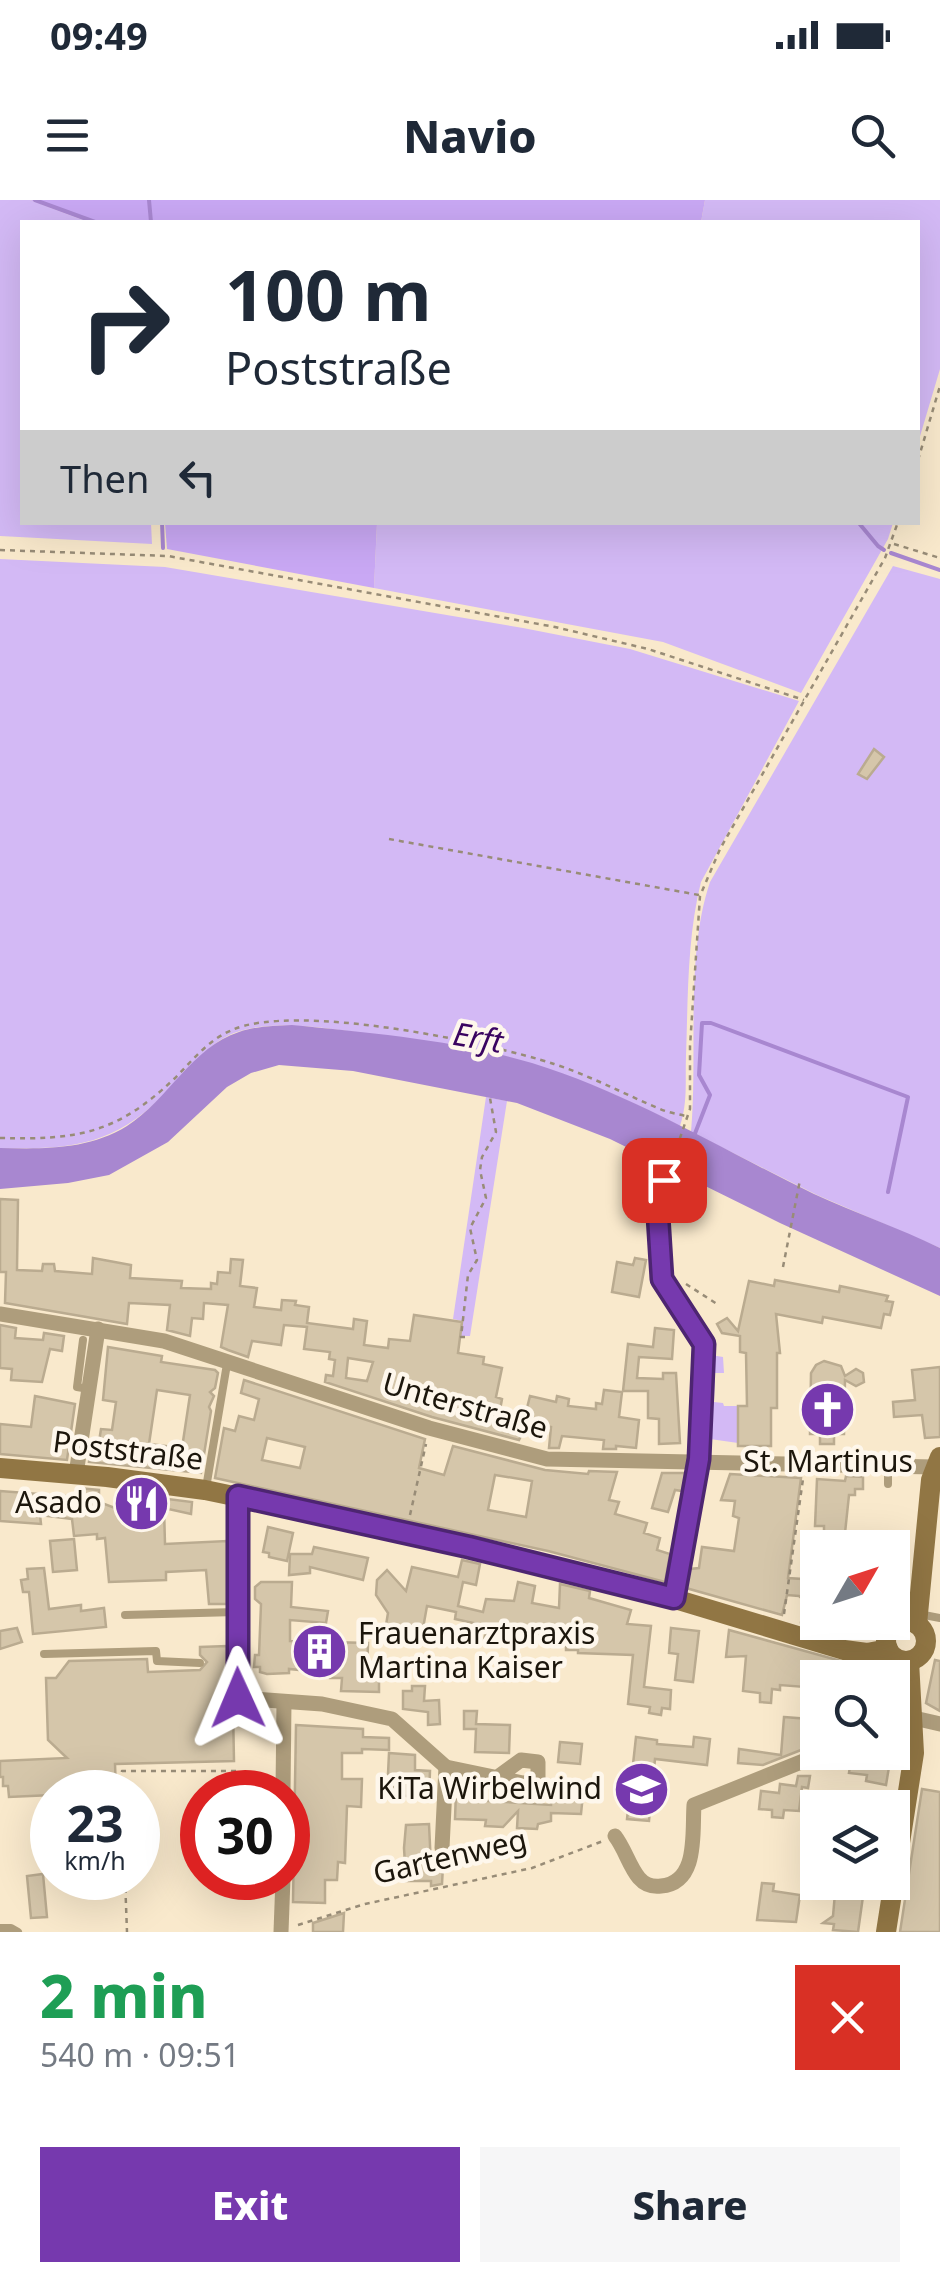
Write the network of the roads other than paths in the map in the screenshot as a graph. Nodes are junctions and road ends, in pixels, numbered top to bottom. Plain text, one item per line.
1 (664, 1180) road end
2 (0, 1314) edge
3 (98, 1329) junction
4 (83, 1340) dead end
5 (228, 1359) junction
6 (89, 1388) junction
7 (699, 1459) junction
8 (937, 1462) edge
9 (888, 1464) junction
10 (0, 1468) edge
11 (76, 1474) junction
12 (888, 1484) dead end
13 (205, 1490) junction
14 (238, 1496) junction
15 (674, 1598) junction
16 (236, 1612) junction
17 (125, 1616) dead end
18 (940, 1618) edge
19 (918, 1619) junction
20 (910, 1620) edge
21 (800, 1637) edge
22 (811, 1640) edge
23 (880, 1640) edge
24 (886, 1640) edge
25 (44, 1654) dead end
26 (905, 1660) edge
27 (910, 1660) edge
28 (200, 1663) dead end
29 (910, 1672) edge
30 (284, 1702) junction
31 (914, 1718) junction
32 (910, 1719) edge
33 (940, 1724) edge
34 (800, 1762) edge
35 (446, 1766) junction
36 (283, 1770) edge
37 (499, 1776) dead end
38 (615, 1836) road end
39 (442, 1848) dead end
40 (282, 1900) edge
41 (0, 1928) edge
42 (281, 1931) edge
43 (18, 1932) edge
44 (886, 1932) edge

1 - 7 street
2 - 3 street, Unterstraße
3 - 5 street, Unterstraße
3 - 6 street
4 - 6 lane
5 - 7 street, Unterstraße
5 - 13 lane
6 - 11 street
7 - 9 street, Unterstraße
7 - 15 street
8 - 9 street, Unterstraße
8 - 19 street
9 - 12 lane
10 - 11 street, Poststraße
11 - 13 street, Poststraße
13 - 14 street, Poststraße
14 - 15 street, Poststraße
14 - 16 street
15 - 21 street, Poststraße
16 - 17 lane
16 - 30 street
18 - 19 lane
19 - 20 street
19 - 27 street
22 - 23 street, Poststraße
24 - 26 street
25 - 28 lane
29 - 31 street
30 - 35 street
30 - 36 street
31 - 32 street
31 - 33 street
31 - 44 street
34 - 38 street
35 - 37 street
35 - 39 street
40 - 42 street
41 - 43 lane

